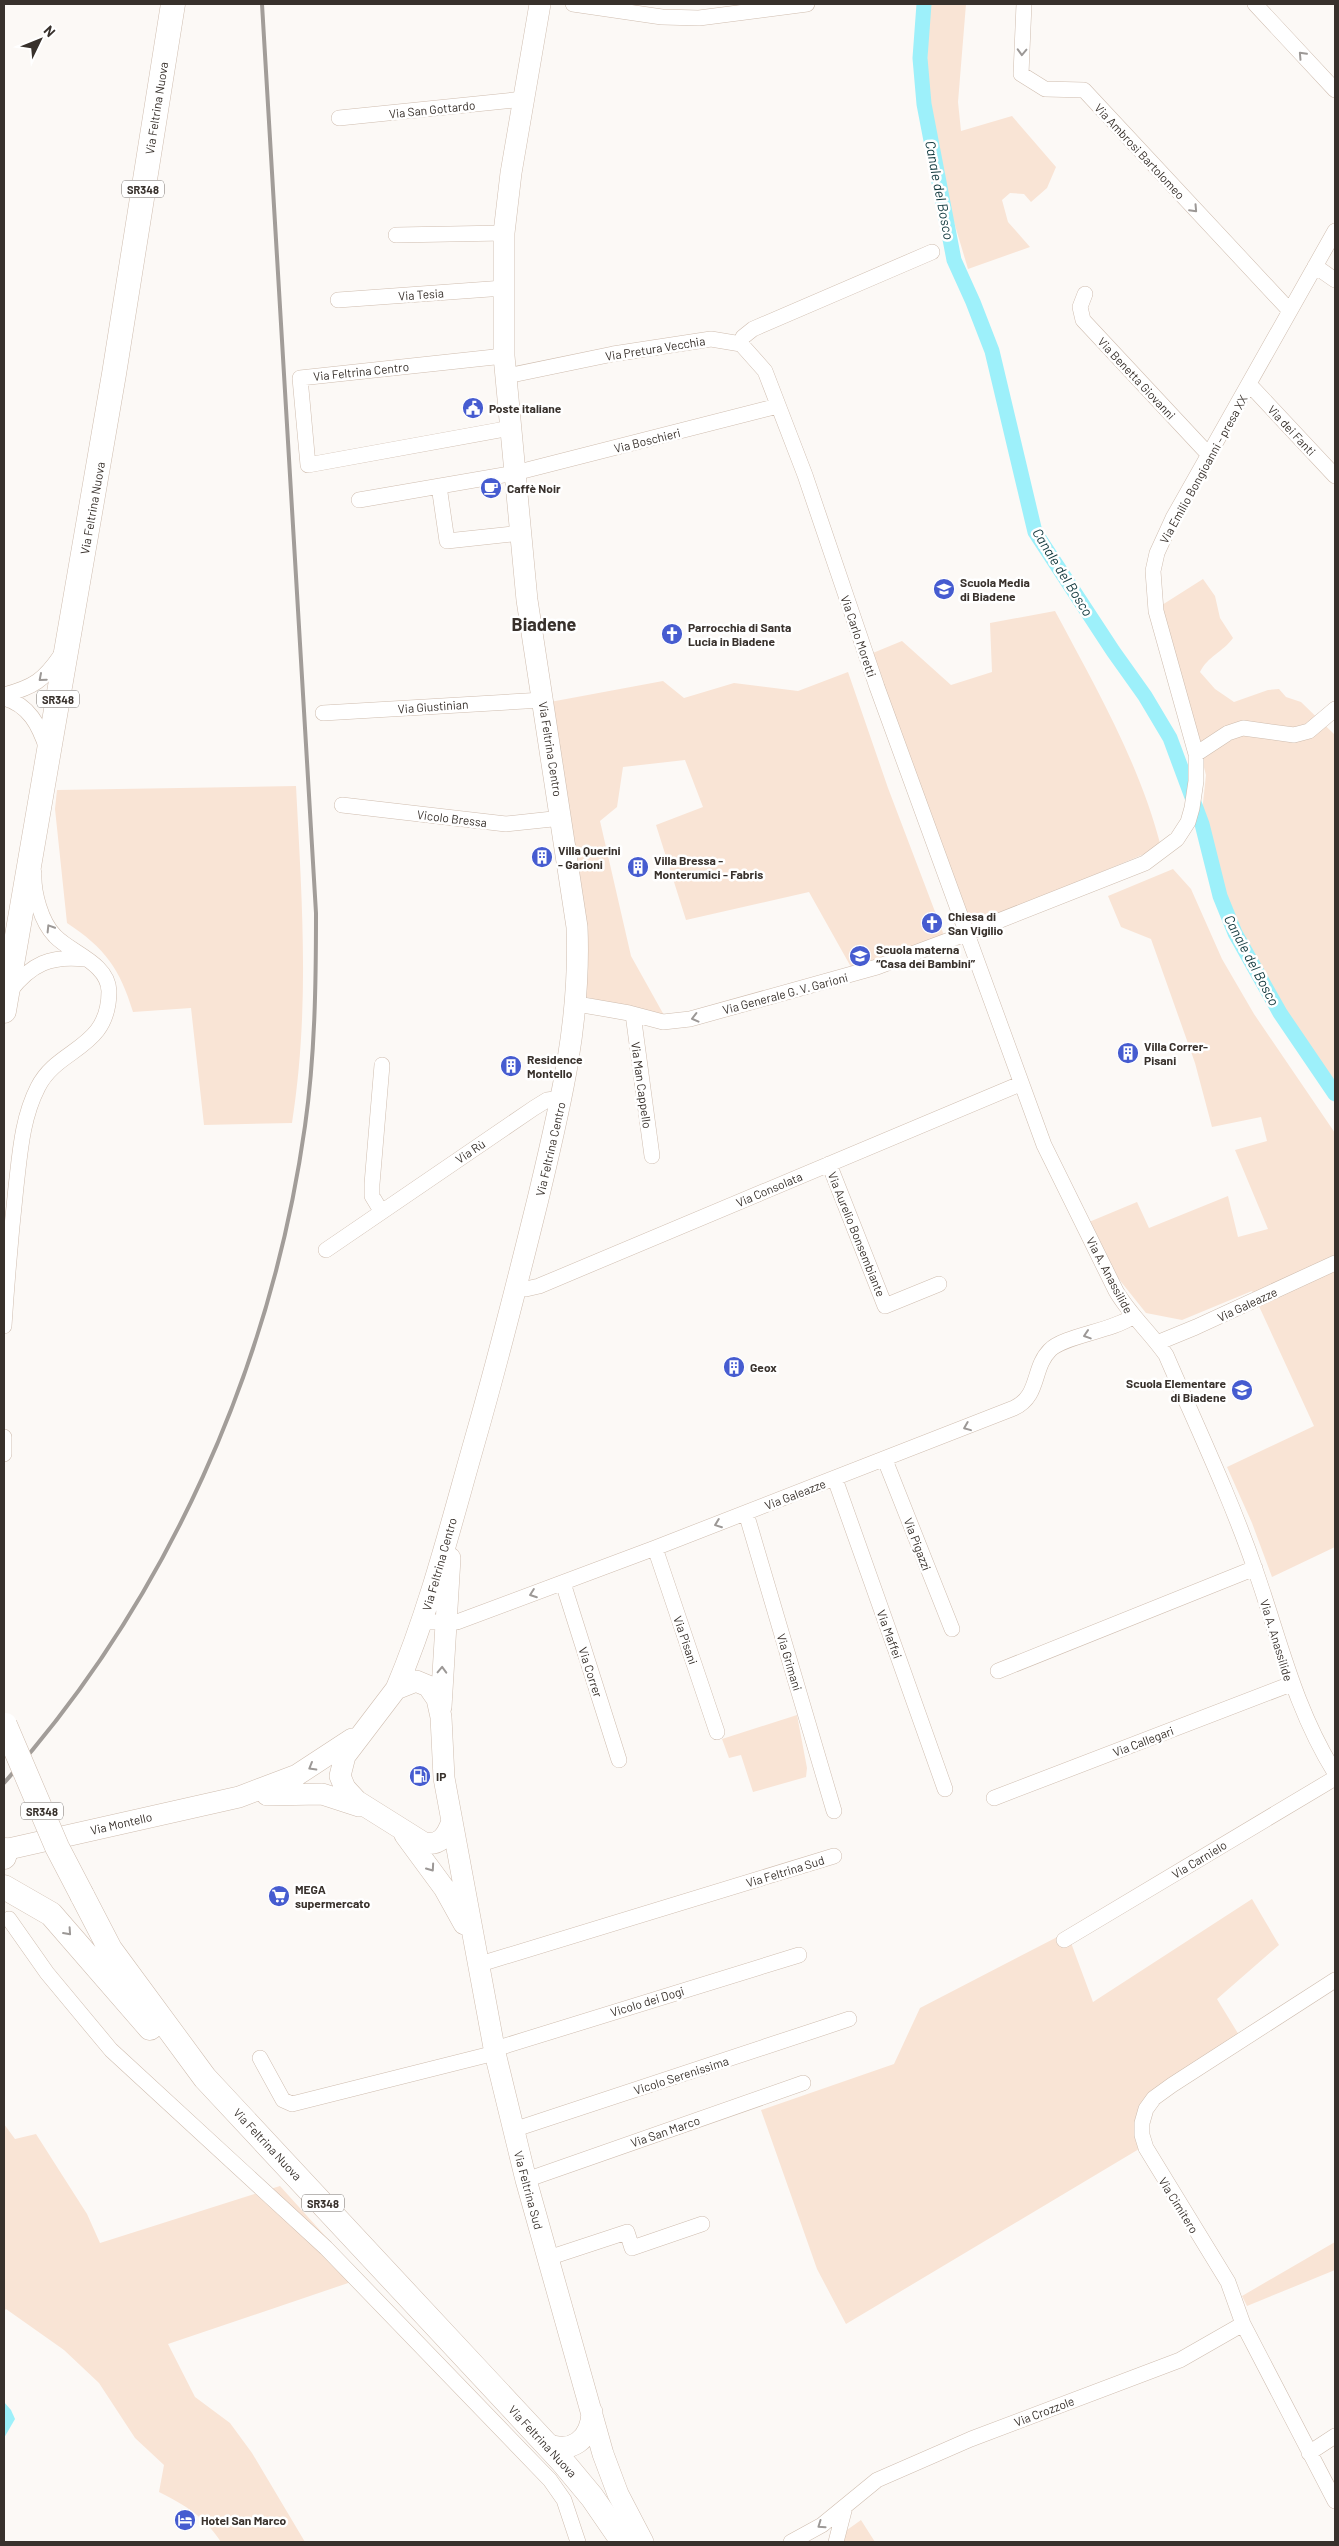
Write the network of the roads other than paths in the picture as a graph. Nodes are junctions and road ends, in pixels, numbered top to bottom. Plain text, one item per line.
1 (173, 4) edge
2 (540, 4) edge
3 (573, 4) edge
4 (807, 4) edge
5 (1024, 4) edge
6 (1256, 4) edge
7 (1335, 90) edge
8 (524, 99) junction
9 (339, 118) dead end
10 (1335, 232) edge
11 (504, 234) junction
12 (396, 235) dead end
13 (932, 252) dead end
14 (1315, 266) junction
15 (1335, 280) edge
16 (504, 288) junction
17 (1085, 294) dead end
18 (338, 300) dead end
19 (1290, 311) junction
20 (741, 344) junction
21 (505, 366) junction
22 (1249, 384) junction
23 (778, 406) junction
24 (511, 428) junction
25 (1209, 456) junction
26 (515, 473) junction
27 (1335, 476) edge
28 (439, 486) junction
29 (359, 500) dead end
30 (521, 533) junction
31 (68, 645) junction
32 (4, 696) edge
33 (543, 700) junction
34 (1335, 709) edge
35 (323, 713) dead end
36 (49, 754) junction
37 (1196, 754) junction
38 (342, 805) dead end
39 (562, 818) junction
40 (36, 824) junction
41 (1177, 839) joint
42 (968, 933) junction
43 (86, 959) junction
44 (5, 1003) edge
45 (577, 1004) junction
46 (633, 1014) junction
47 (382, 1065) dead end
48 (1020, 1084) junction
49 (562, 1098) junction
50 (652, 1156) dead end
51 (829, 1164) junction
52 (381, 1211) junction
53 (326, 1250) dead end
54 (1335, 1263) edge
55 (939, 1284) dead end
56 (517, 1287) junction
57 (1132, 1317) junction
58 (4, 1326) edge
59 (1157, 1343) junction
60 (4, 1437) edge
61 (4, 1454) edge
62 (885, 1460) junction
63 (835, 1479) junction
64 (456, 1506) junction
65 (746, 1513) junction
66 (654, 1548) junction
67 (1255, 1568) junction
68 (563, 1583) junction
69 (422, 1622) junction
70 (445, 1623) junction
71 (952, 1629) dead end
72 (998, 1671) dead end
73 (1291, 1684) junction
74 (396, 1688) junction
75 (441, 1717) junction
76 (4, 1722) edge
77 (366, 1729) junction
78 (717, 1732) dead end
79 (619, 1760) dead end
80 (1335, 1772) edge
81 (1335, 1778) edge
82 (945, 1789) dead end
83 (239, 1797) junction
84 (994, 1798) dead end
85 (367, 1809) junction
86 (834, 1811) dead end
87 (452, 1821) junction
88 (401, 1830) junction
89 (5, 1852) edge
90 (834, 1856) dead end
91 (12, 1889) edge
92 (9, 1919) dead end
93 (1064, 1940) dead end
94 (798, 1954) dead end
95 (476, 1960) junction
96 (1335, 1980) edge
97 (850, 2019) dead end
98 (495, 2051) junction
99 (260, 2058) dead end
100 (205, 2078) junction
101 (803, 2083) dead end
102 (513, 2130) junction
103 (526, 2180) junction
104 (702, 2224) dead end
105 (548, 2258) junction
106 (1243, 2324) junction
107 (592, 2412) junction
108 (1335, 2436) edge
109 (545, 2443) junction
110 (1309, 2453) junction
111 (1335, 2501) edge
112 (848, 2504) junction
113 (607, 2517) junction
114 (578, 2542) edge
115 (613, 2542) edge
116 (623, 2542) edge
117 (643, 2542) edge
118 (791, 2542) edge
119 (836, 2542) edge

1 - 31 main road, Via Feltrina Nuova / SR348
2 - 8 main road, Via Feltrina Centro
3 - 4 street
5 -> 19 street, Via Ambrosi Bartolomeo
7 -> 6 street
8 - 9 street, Via San Gottardo
8 - 11 main road, Via Feltrina Centro
10 - 14 street, Via Emilio Bongioanni - presa XX
11 - 12 street
11 - 16 main road, Via Feltrina Centro
13 - 20 street
14 - 15 street
14 - 19 street, Via Emilio Bongioanni - presa XX
16 - 18 street, Via Tesia
16 - 21 main road, Via Feltrina Centro
17 - 25 street, Via Benetta Giovanni
19 - 22 street, Via Emilio Bongioanni - presa XX
20 - 21 street, Via Pretura Vecchia
20 - 23 street, Via Carlo Moretti
21 - 24 main road, Via Feltrina Centro
21 - 24 street, Via Feltrina Centro
22 - 25 street, Via Emilio Bongioanni - presa XX
22 - 27 street, Via dei Fanti
23 - 26 street, Via Boschieri
23 - 42 street, Via Carlo Moretti
24 - 26 main road, Via Feltrina Centro
25 - 37 street, Via Emilio Bongioanni - presa XX
26 - 28 street
26 - 30 main road, Via Feltrina Centro
28 - 29 street
28 - 30 street
30 - 33 main road, Via Feltrina Centro
31 -> 32 street
31 - 36 main road, Via Feltrina Nuova / SR348
32 - 36 street
33 - 35 street, Via Giustinian
33 - 39 main road, Via Feltrina Centro
34 - 37 street
36 - 40 main road, Via Feltrina Nuova / SR348
37 - 41 street, Via Emilio Bongioanni - presa XX
38 - 39 street, Vicolo Bressa
39 - 45 main road, Via Feltrina Centro
43 -> 40 street
40 - 44 main road, Via Feltrina Nuova / SR348
41 - 42 street, Via Generale G. V. Garioni
42 -> 46 street, Via Generale G. V. Garioni
42 - 48 street, Via A. Anassilide
43 - 44 street
43 - 58 street
45 - 46 street, Via Generale G. V. Garioni
45 - 49 main road, Via Feltrina Centro
46 - 50 street, Via Man Cappello
47 - 52 street
48 - 51 street, Via Consolata
48 - 57 street, Via A. Anassilide
49 - 52 street, Via Rù
49 - 56 main road, Via Feltrina Centro
51 - 55 street, Via Aurelio Bonsembiante
51 - 56 street, Via Consolata
52 - 53 street, Via Rù
54 - 59 street, Via Galeazze
56 - 64 main road, Via Feltrina Centro
57 - 59 street, Via A. Anassilide
57 -> 62 street, Via Galeazze
59 - 67 street, Via A. Anassilide
60 - 61 street
62 - 63 street, Via Galeazze
62 - 71 street, Via Pigazzi
63 - 65 street, Via Galeazze
63 - 82 street, Via Maffei
64 - 69 main road, Via Feltrina Centro
64 - 70 main road, Via Feltrina Centro
65 -> 66 street, Via Galeazze
65 - 86 street, Via Grimani
66 - 68 street, Via Galeazze
66 - 78 street, Via Pisani
67 - 72 street
67 - 73 street, Via A. Anassilide
68 -> 70 street, Via Galeazze
68 - 79 street, Via Correr
69 - 70 street, Via Galeazze
69 - 74 main road
75 -> 70 main road
73 - 80 street, Via A. Anassilide
73 - 84 street, Via Callegari
74 - 75 main road
74 - 77 main road
75 - 87 main road, Via Feltrina Sud
76 - 100 main road, Via Feltrina Nuova / SR348, bridge
77 -> 83 main road, Via Montello
77 - 85 main road
81 - 93 street, Via Carnielo
83 - 85 main road, Via Montello
83 - 89 main road, Via Montello
85 - 88 main road
87 - 88 main road
87 - 95 main road, Via Feltrina Sud
88 -> 95 main road, Via Feltrina Sud
90 - 95 street, Via Feltrina Sud
91 -> 100 main road
92 - 114 street
94 - 98 street, Vicolo dei Dogi
95 - 98 main road, Via Feltrina Sud
96 - 106 street, Via Cimitero
97 - 102 street, Vicolo Serenissima
98 - 99 street, Vicolo dei Dogi
98 - 102 main road, Via Feltrina Sud
100 - 109 main road, Via Feltrina Nuova / SR348
101 - 103 street, Via San Marco
102 - 103 main road, Via Feltrina Sud
103 - 105 main road, Via Feltrina Sud
104 - 105 street
105 - 107 main road, Via Feltrina Sud
106 - 110 street, Via Cimitero
106 - 112 street, Via Crozzole
107 - 109 main road, Via Feltrina Sud
107 - 117 main road, Via Feltrina Sud
108 - 110 street
109 - 113 main road, Via Feltrina Nuova / SR348
110 - 111 street, Via Cimitero
112 -> 118 street, Via Crozzole
112 - 119 street, Via Crozzole
113 - 115 street
113 - 116 main road, Via Feltrina Nuova / SR348

